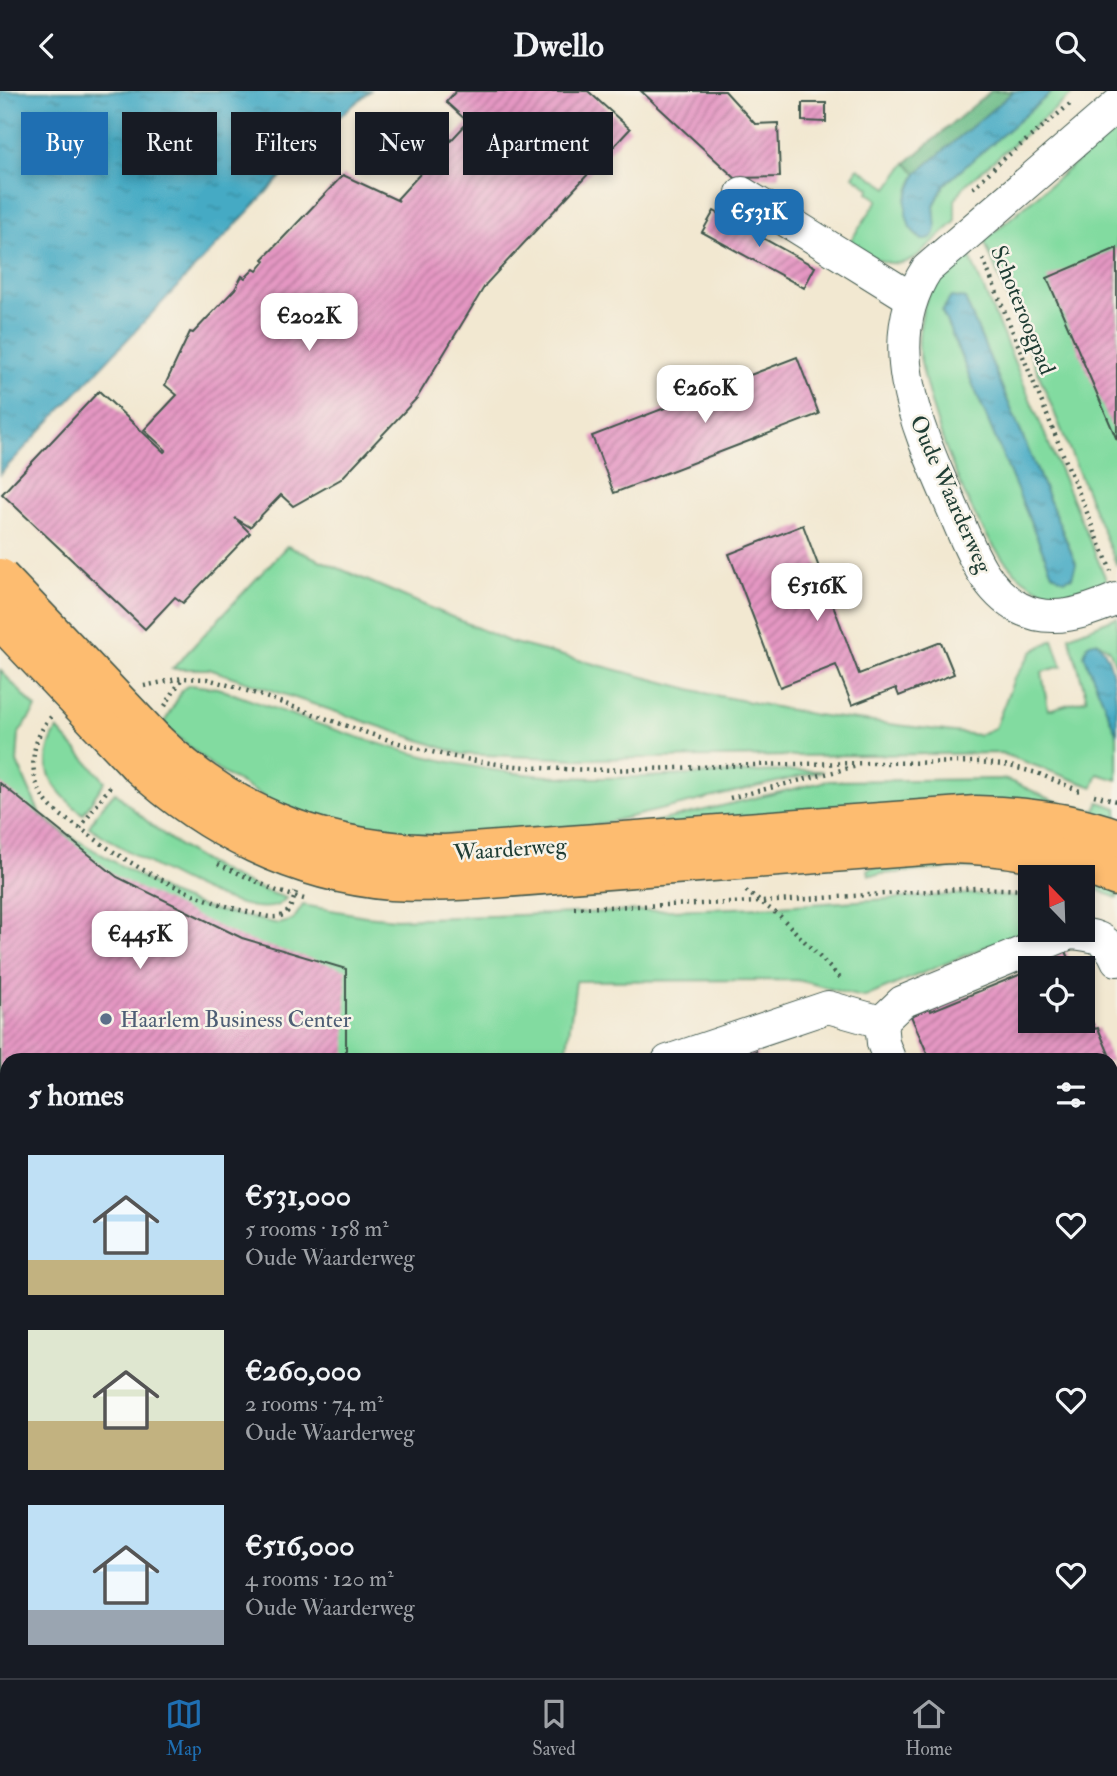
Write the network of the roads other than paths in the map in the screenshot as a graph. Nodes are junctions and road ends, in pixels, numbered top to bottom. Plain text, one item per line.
1 (1117, 105) edge
2 (742, 193) dead end
3 (911, 298) junction
4 (0, 578) edge
5 (1115, 586) edge
6 (0, 619) edge
7 (140, 752) junction
8 (1117, 838) edge
9 (1117, 877) edge
10 (1117, 960) edge
11 (881, 1022) junction
12 (692, 1053) edge
13 (887, 1053) edge

1 - 3 street
2 - 3 street
3 - 5 street, Oude Waarderweg
4 - 7 main road, Waarderweg, bridge
6 - 7 main road, Waarderweg, bridge
7 - 8 main road, Waarderweg
7 - 9 main road, Waarderweg
10 - 11 street
11 - 12 street
11 - 13 street

